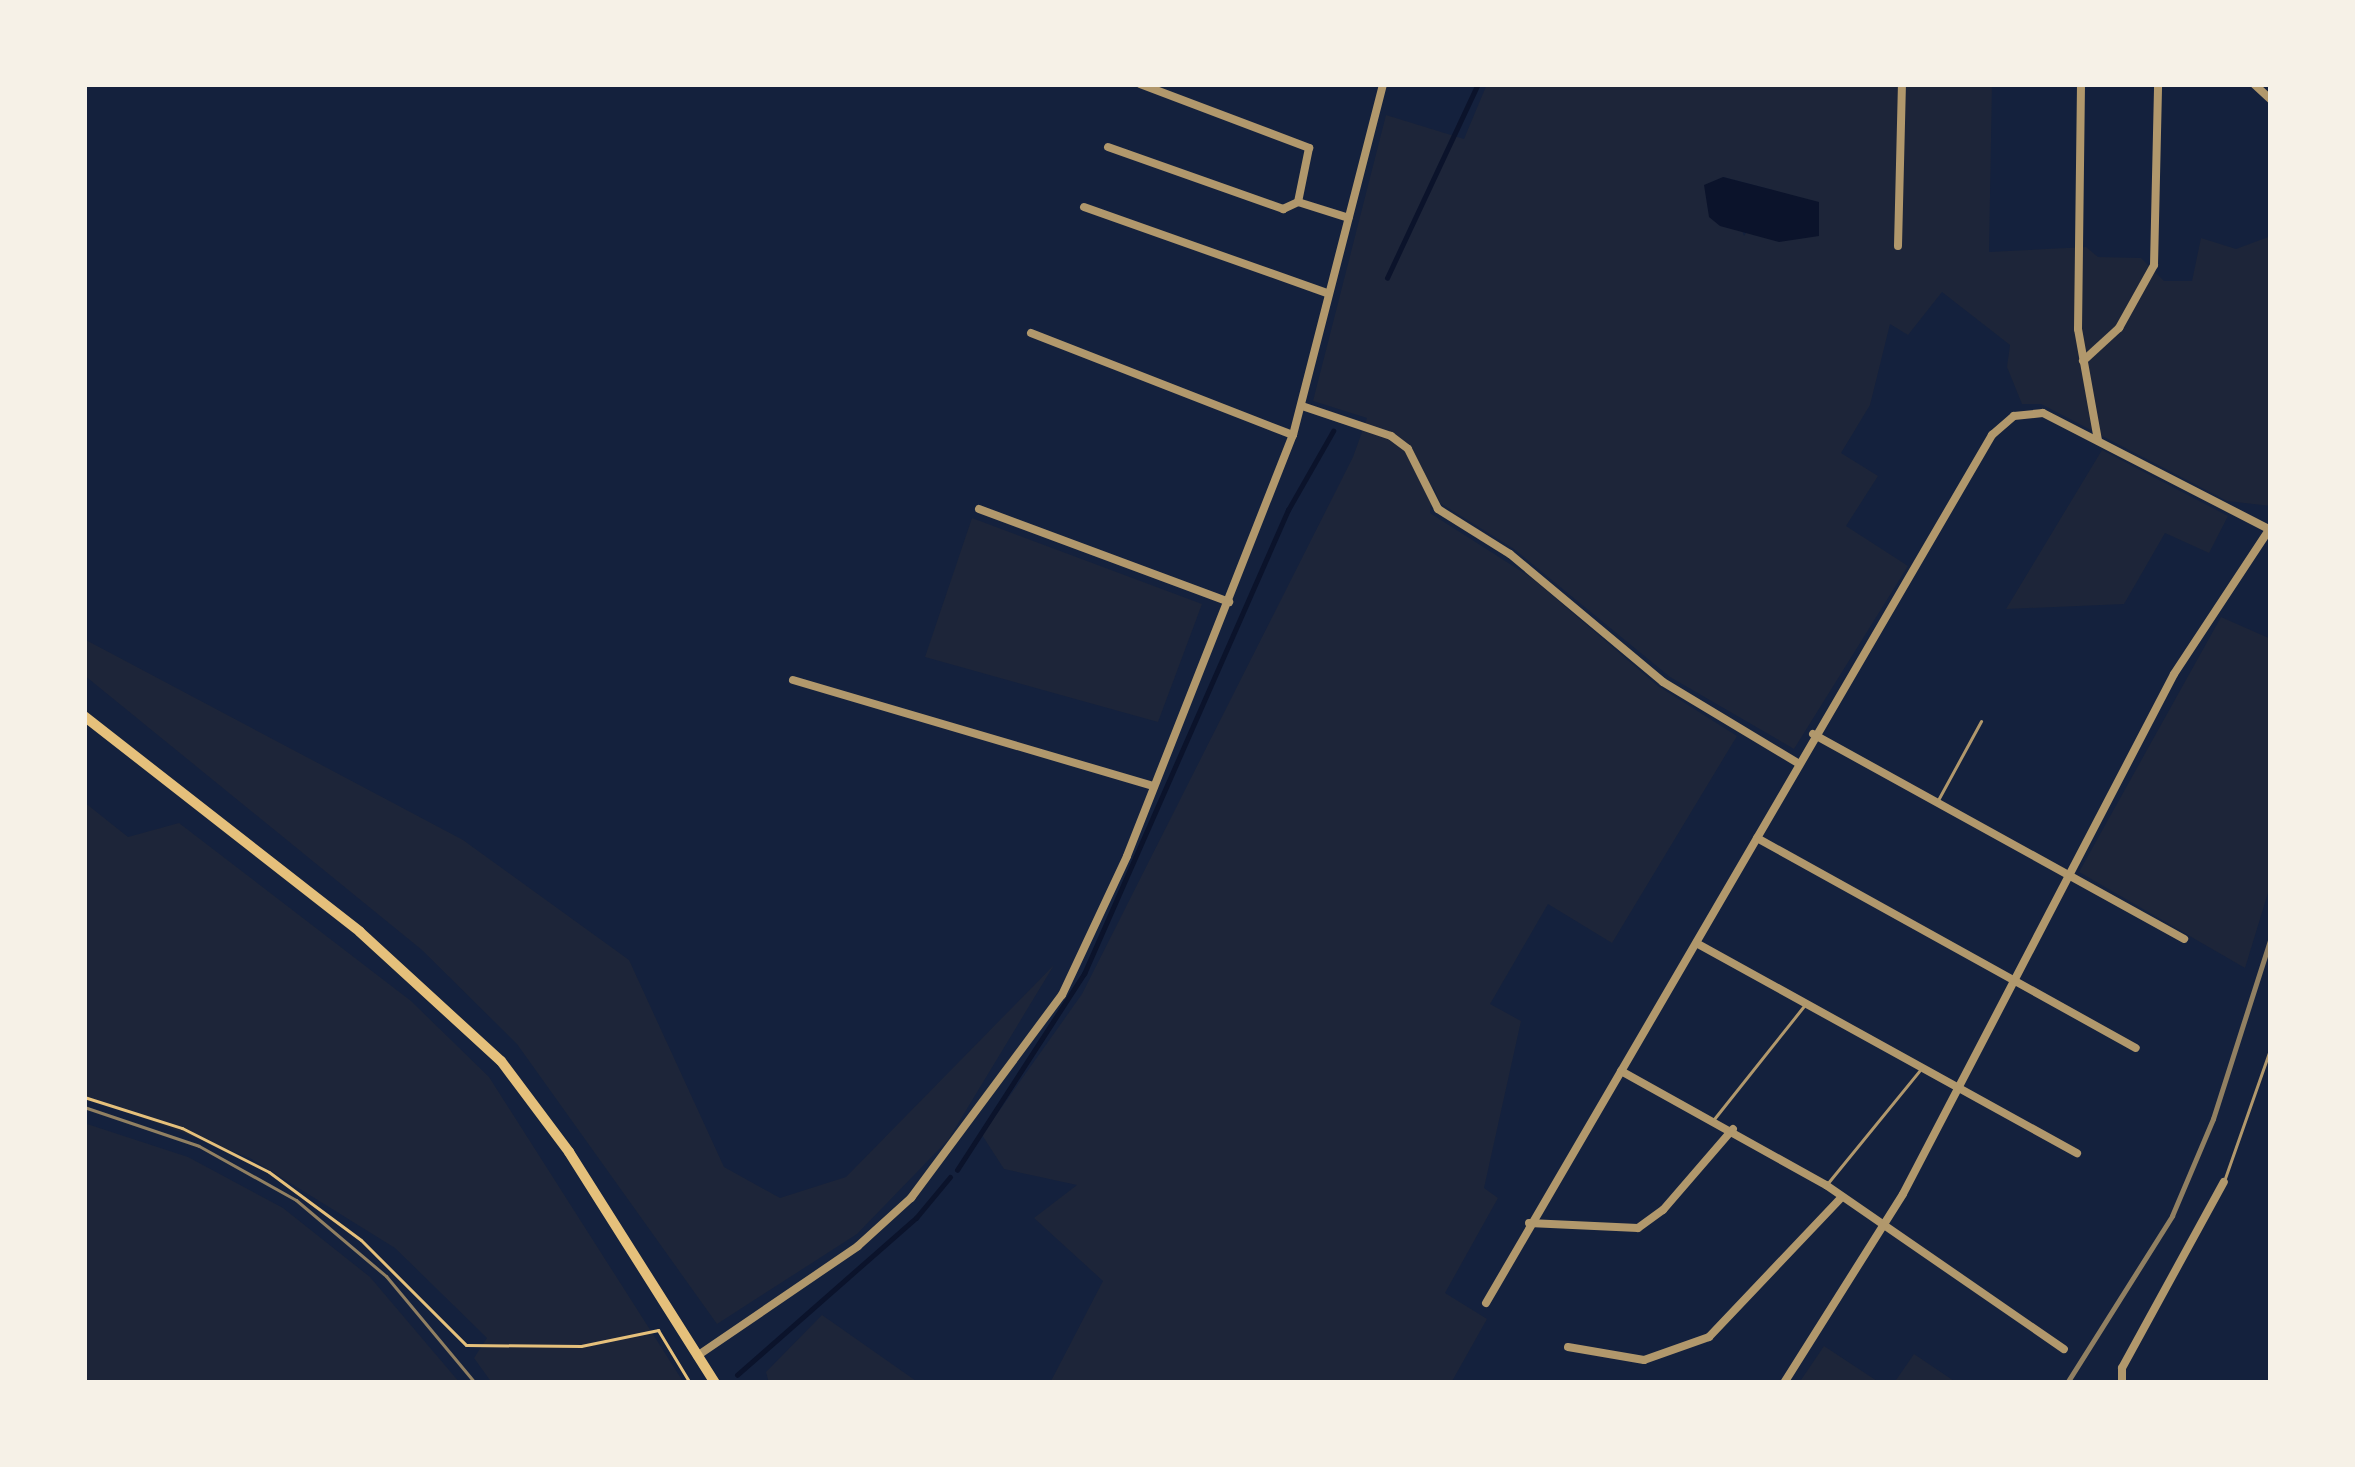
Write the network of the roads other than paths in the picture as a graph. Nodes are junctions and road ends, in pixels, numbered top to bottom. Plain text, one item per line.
1 (1140, 84) edge
2 (1383, 84) edge
3 (1902, 84) edge
4 (2081, 84) edge
5 (2158, 84) edge
6 (2254, 84) edge
7 (2271, 100) edge
8 (1108, 147) dead end
9 (1298, 202) junction
10 (1084, 207) dead end
11 (1349, 218) junction
12 (1898, 247) dead end
13 (1328, 293) junction
14 (1031, 333) dead end
15 (2083, 361) junction
16 (1302, 406) junction
17 (1293, 435) junction
18 (2098, 442) junction
19 (979, 509) dead end
20 (2270, 527) edge
21 (1229, 602) junction
22 (793, 680) dead end
23 (84, 716) edge
24 (1981, 722) dead end
25 (1813, 734) junction
26 (1798, 763) junction
27 (1153, 786) junction
28 (1937, 802) junction
29 (1757, 838) junction
30 (2067, 872) junction
31 (2184, 939) dead end
32 (1698, 944) junction
33 (2011, 980) junction
34 (1805, 1005) junction
35 (2271, 1047) edge
36 (2136, 1048) dead end
37 (1921, 1070) junction
38 (1621, 1071) junction
39 (1956, 1090) junction
40 (1714, 1119) junction
41 (1732, 1129) junction
42 (2077, 1153) dead end
43 (2224, 1182) joint
44 (1826, 1185) junction
45 (1842, 1197) junction
46 (1529, 1223) junction
47 (1884, 1227) junction
48 (1486, 1303) dead end
49 (1568, 1347) dead end
50 (2064, 1349) dead end
51 (697, 1356) junction
52 (715, 1383) edge
53 (1784, 1383) edge
54 (2122, 1383) edge

1 - 9 street
2 - 11 street
3 - 12 street
4 - 15 street
5 - 15 street
6 - 7 street
8 - 9 street
9 - 11 street
10 - 13 street
11 - 13 street
13 - 16 street
14 - 17 street
15 - 18 street
16 - 17 street
16 - 26 street
17 - 21 street
18 - 20 street
18 - 25 street
19 - 21 street
20 - 30 street
21 - 27 street
22 - 27 street
23 - 51 main road
24 - 28 lane
25 - 26 street
25 - 28 street
26 - 29 street
27 - 51 street
28 - 30 street
29 - 32 street
29 - 33 street
30 - 31 street
30 - 33 street
32 - 34 street
32 - 38 street
33 - 36 street
33 - 39 street
34 - 37 street
34 - 40 lane
35 - 43 lane
37 - 39 street
37 - 44 lane
38 - 40 street
38 - 46 street
39 - 42 street
39 - 47 street
40 - 41 street
41 - 44 street
41 - 46 street
43 - 54 street
44 - 45 street
45 - 47 street
45 - 49 street
46 - 48 street
47 - 50 street
47 - 53 street
51 - 52 main road

